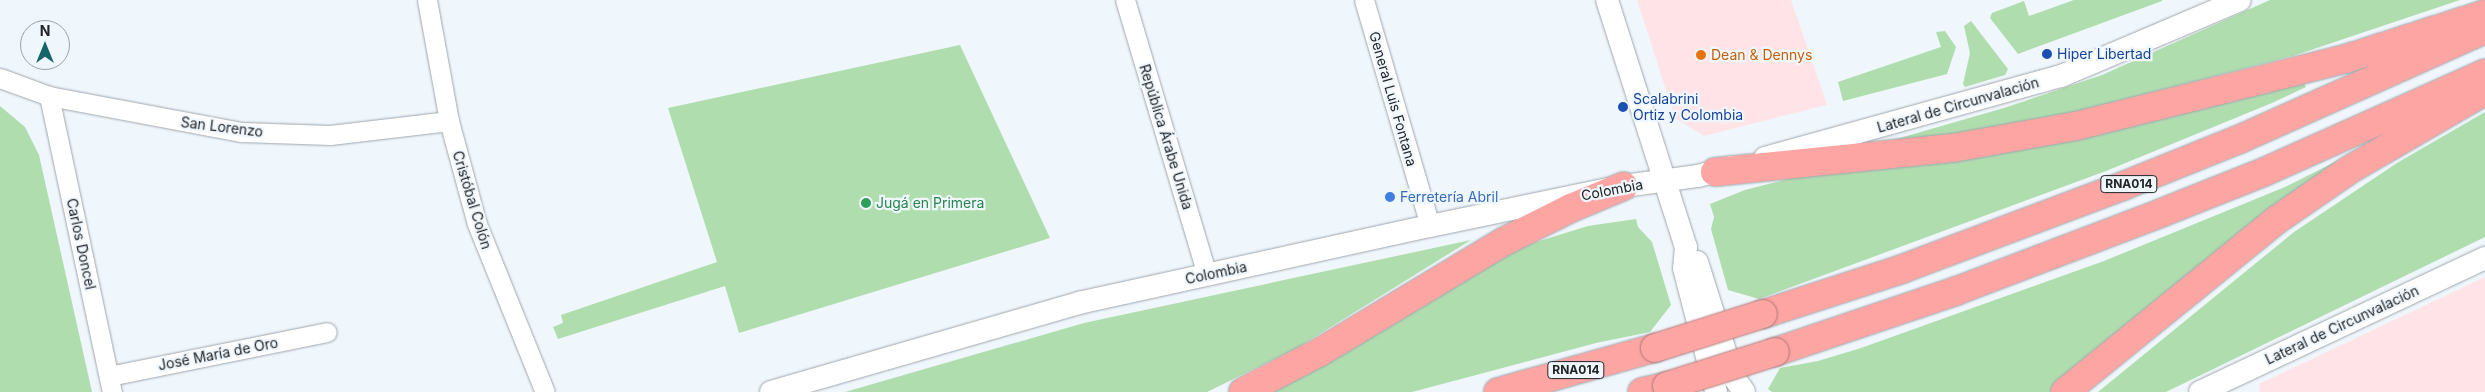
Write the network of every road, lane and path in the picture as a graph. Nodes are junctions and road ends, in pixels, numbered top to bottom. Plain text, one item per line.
1 (427, 0) edge
2 (1125, 0) edge
3 (1364, 0) edge
4 (1607, 0) edge
5 (2240, 0) edge
6 (2485, 14) edge
7 (2485, 29) edge
8 (2485, 73) edge
9 (0, 78) edge
10 (2485, 91) edge
11 (49, 96) junction
12 (449, 121) junction
13 (1715, 172) junction
14 (1667, 180) junction
15 (1624, 186) junction
16 (1430, 226) junction
17 (1686, 247) junction
18 (2485, 258) edge
19 (1207, 275) junction
20 (327, 332) dead end
21 (110, 384) edge
22 (1654, 389) edge
23 (545, 392) edge
24 (771, 392) edge
25 (1243, 392) edge
26 (1498, 392) edge
27 (1716, 392) edge
28 (1744, 392) edge
29 (2065, 392) edge
30 (2200, 392) edge

1 - 12 street, Cristóbal Colón
2 - 19 street, República Árabe Unida
3 - 16 street, General Luis Fontana
4 - 14 street
5 - 13 street, Lateral de Circunvalación
6 - 13 highway
7 - 26 highway, RNA014, bridge
8 - 22 highway, RNA014, bridge
9 - 11 street, San Lorenzo
10 - 29 highway
11 - 12 street, San Lorenzo
11 - 21 street, Carlos Doncel
12 - 23 street, Cristóbal Colón
13 - 14 street, Lateral de Circunvalación
14 - 15 street, Colombia
14 - 17 street
15 - 16 street, Colombia
15 - 25 highway
16 - 19 street, Colombia
17 - 27 street
17 - 28 street
18 - 30 street, Lateral de Circunvalación
19 - 24 street, Colombia
20 - 21 street, José María de Oro

